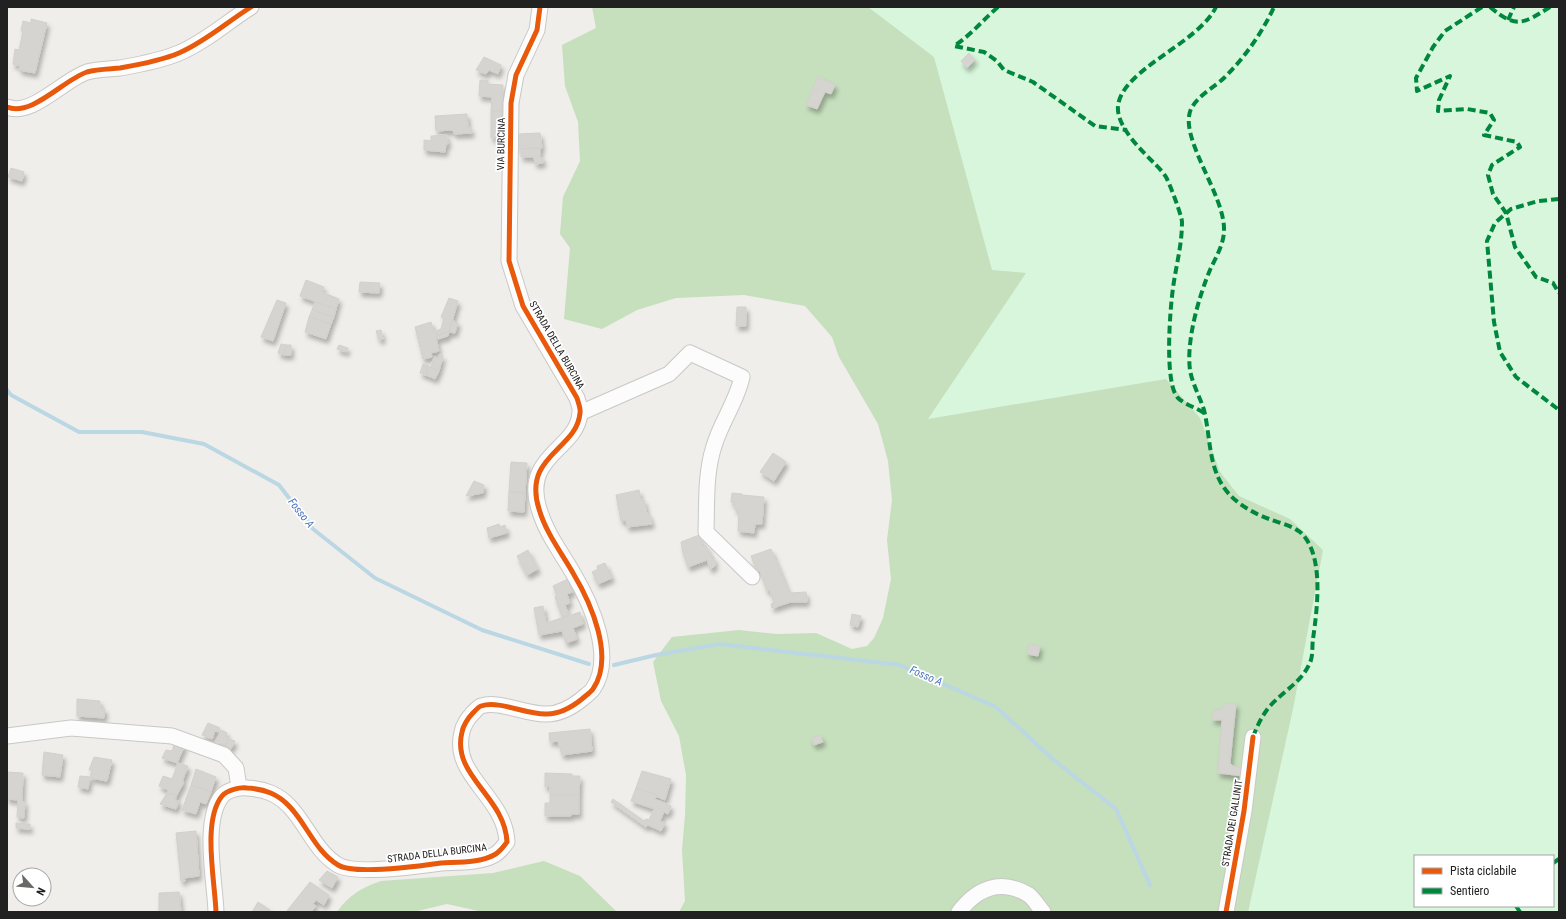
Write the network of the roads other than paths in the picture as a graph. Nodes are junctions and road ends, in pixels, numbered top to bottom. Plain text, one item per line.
1 (251, 7) edge
2 (540, 7) edge
3 (7, 107) edge
4 (516, 286) joint
5 (580, 412) junction
6 (752, 577) dead end
7 (7, 736) edge
8 (1253, 737) dead end
9 (240, 787) junction
10 (216, 912) edge
11 (959, 912) edge
12 (1043, 912) edge
13 (1226, 912) edge

1 - 3 street
2 - 4 street, VIA BURCINA
4 - 5 street, STRADA DELLA BURCINA
5 - 6 street
5 - 9 street, STRADA DELLA BURCINA
7 - 9 street
8 - 13 street, STRADA DEI GALLINIT
9 - 10 street
11 - 12 street

